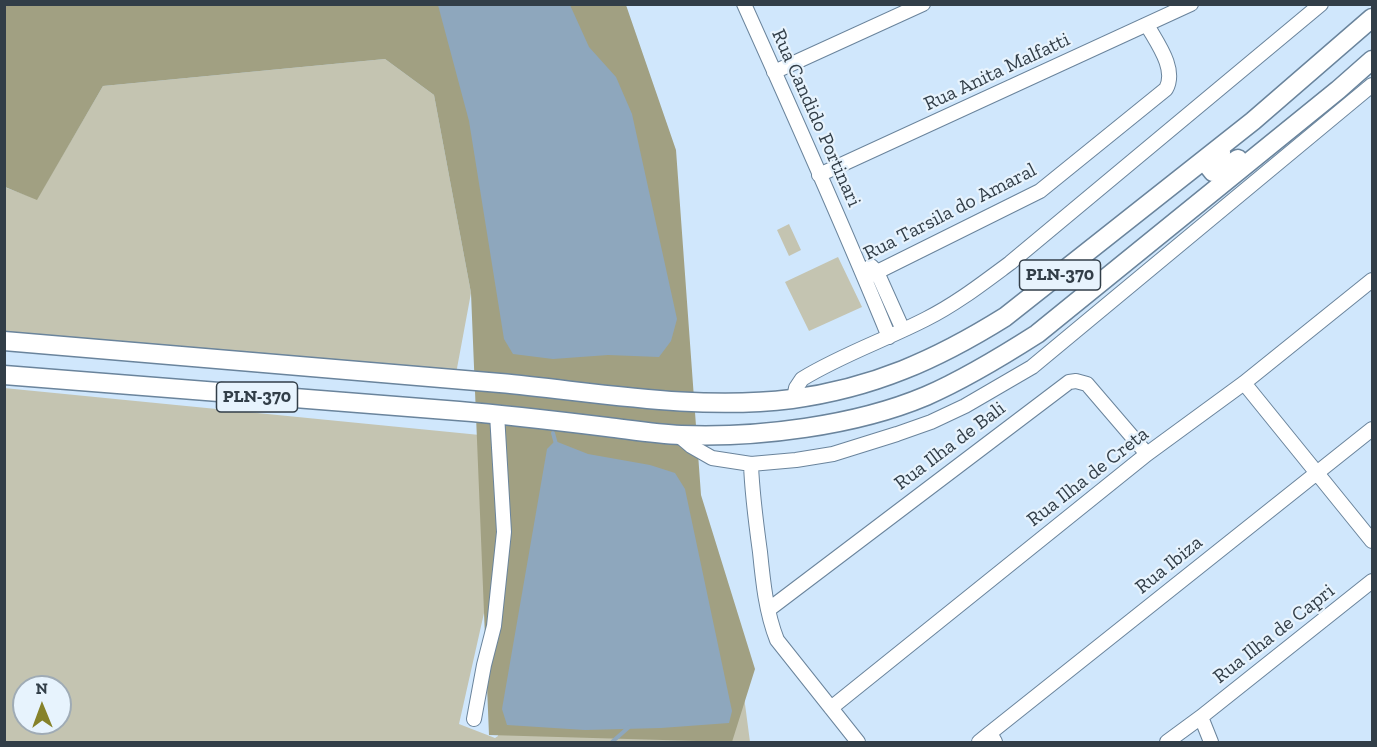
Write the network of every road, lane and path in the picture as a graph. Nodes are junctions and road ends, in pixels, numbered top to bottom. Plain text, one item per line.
1 (744, 4) edge
2 (923, 4) edge
3 (1191, 4) edge
4 (1321, 4) edge
5 (1372, 7) edge
6 (1372, 18) edge
7 (1147, 25) junction
8 (1356, 32) junction
9 (1372, 60) edge
10 (774, 72) junction
11 (1372, 85) edge
12 (1338, 90) junction
13 (1253, 121) junction
14 (819, 175) junction
15 (871, 275) junction
16 (1372, 280) edge
17 (903, 330) junction
18 (889, 337) junction
19 (4, 341) edge
20 (4, 375) edge
21 (1244, 383) junction
22 (794, 398) junction
23 (497, 414) junction
24 (1372, 429) edge
25 (678, 435) junction
26 (1147, 454) junction
27 (751, 464) junction
28 (1317, 472) junction
29 (1372, 541) edge
30 (1372, 581) edge
31 (768, 610) junction
32 (831, 708) junction
33 (1201, 717) junction
34 (474, 719) dead end
35 (988, 739) edge
36 (858, 742) edge
37 (1167, 742) edge
38 (1211, 742) edge

1 - 10 street, Rua Candido Portinari
2 - 10 street
3 - 7 street, Rua Anita Malfatti
4 - 17 street
5 - 8 main road
6 - 8 main road, PLN-370
7 - 14 street, Rua Anita Malfatti
7 - 15 street, Rua Tarsila do Amaral
8 - 13 main road, PLN-370
9 - 12 main road, PLN-370
10 - 14 street, Rua Candido Portinari
11 - 27 street
12 - 13 main road
12 - 25 main road, PLN-370
13 - 22 main road, PLN-370
14 - 15 street, Rua Candido Portinari
15 - 17 street, Rua Candido Portinari
15 - 18 street, Rua Candido Portinari
16 - 21 street, Rua Ilha de Creta
17 - 18 street
18 - 22 street
19 - 22 main road, PLN-370
20 - 23 main road, PLN-370
21 - 26 street, Rua Ilha de Creta
21 - 28 street
23 - 25 main road, PLN-370
23 - 34 street
24 - 28 street, Rua Ibiza
25 - 27 street
26 - 31 street, Rua Ilha de Bali
26 - 32 street, Rua Ilha de Creta
27 - 31 street
28 - 29 street
28 - 35 street, Rua Ibiza
30 - 33 street, Rua Ilha de Capri
31 - 32 street
32 - 36 street
33 - 37 street, Rua Ilha de Capri
33 - 38 street

